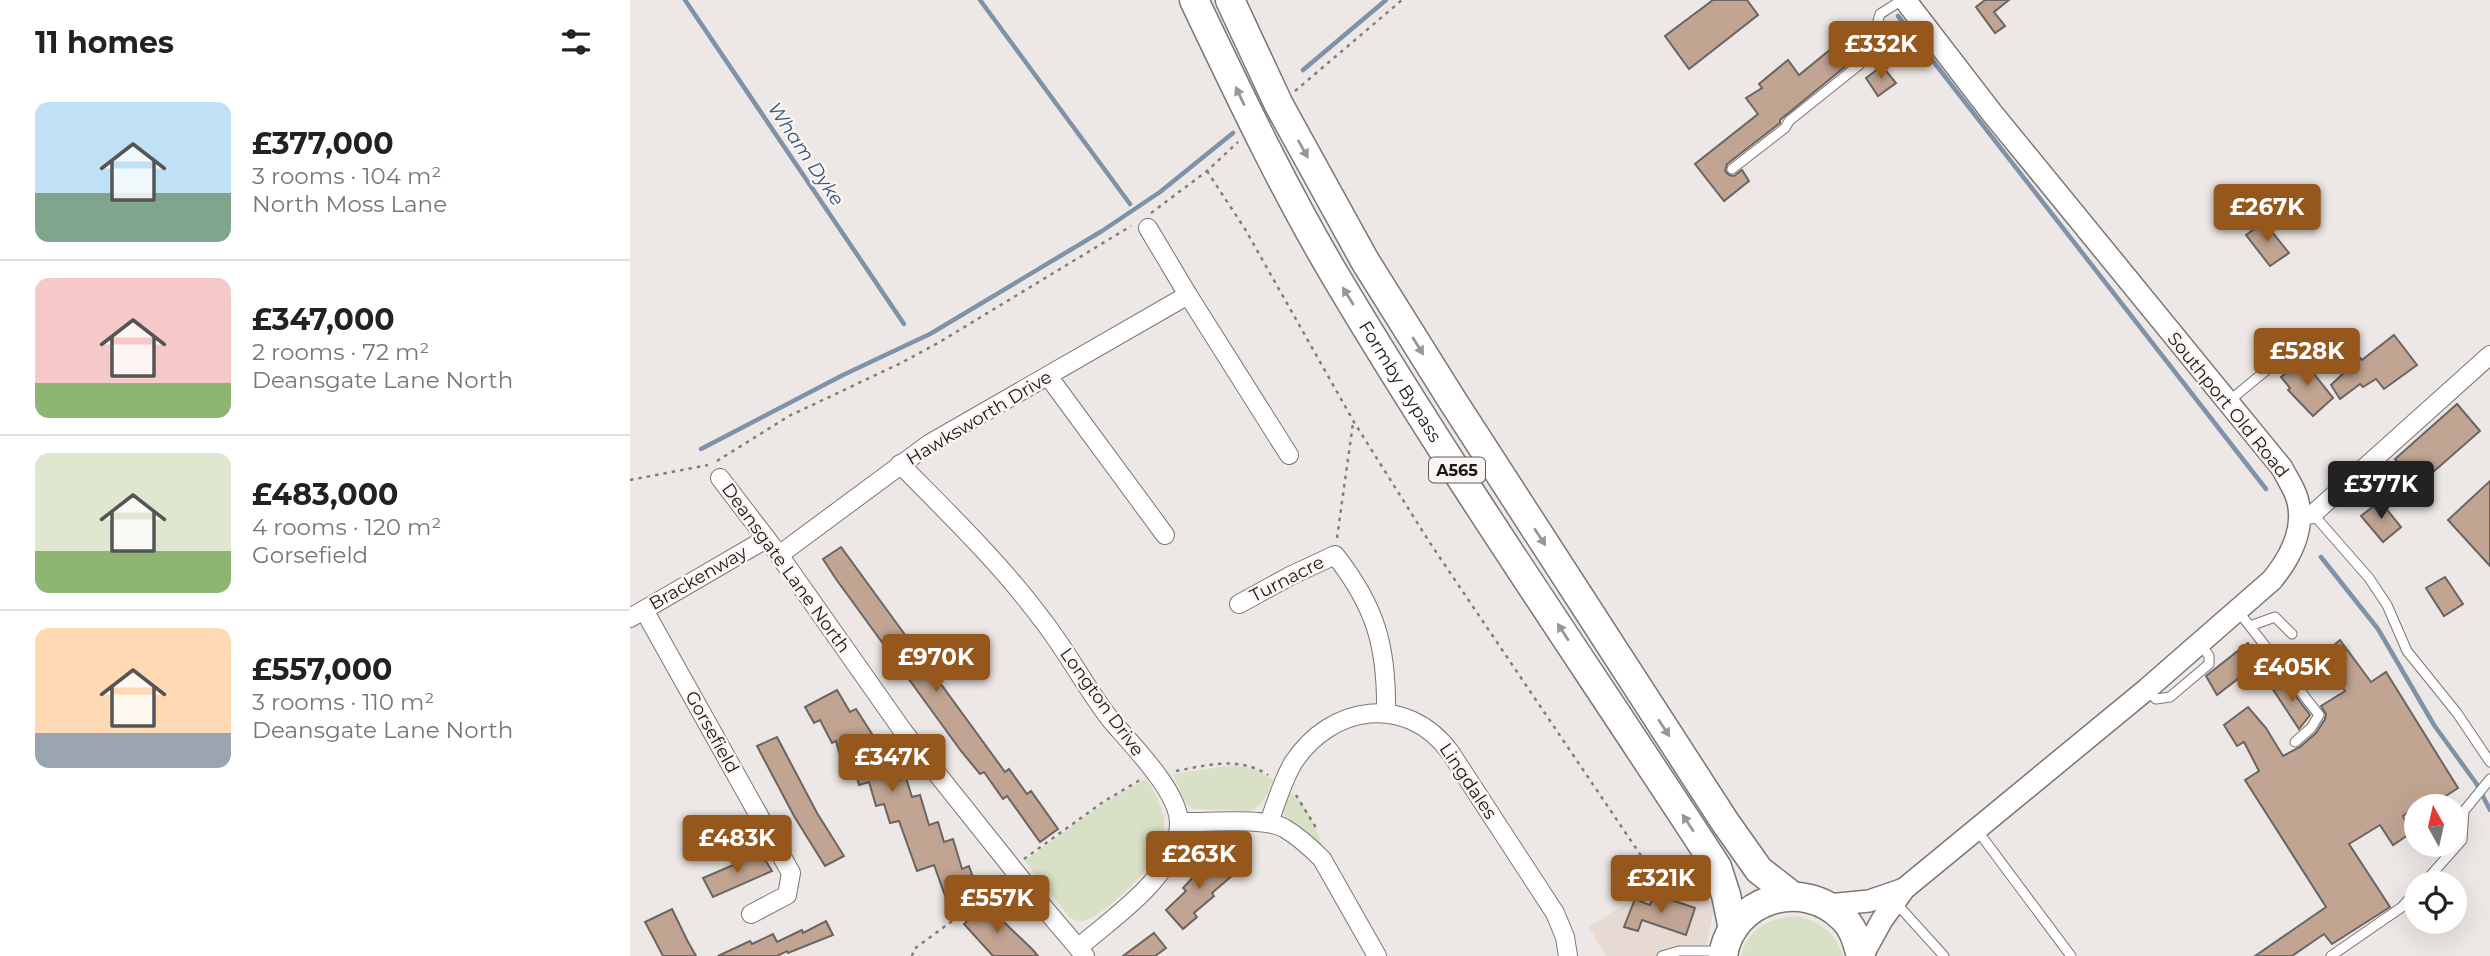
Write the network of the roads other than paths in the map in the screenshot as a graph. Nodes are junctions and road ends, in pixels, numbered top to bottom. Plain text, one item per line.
1 (1194, 0) edge
2 (1230, 0) edge
3 (1903, 0) edge
4 (1732, 169) dead end
5 (1140, 224) road end
6 (1188, 295) junction
7 (2297, 345) dead end
8 (2490, 355) edge
9 (1048, 376) junction
10 (2227, 402) junction
11 (1289, 454) dead end
12 (900, 464) junction
13 (720, 478) dead end
14 (2306, 515) junction
15 (1165, 534) dead end
16 (766, 539) junction
17 (779, 555) junction
18 (1239, 604) dead end
19 (637, 614) edge
20 (2244, 619) junction
21 (2292, 634) dead end
22 (1386, 712) junction
23 (2295, 742) dead end
24 (2490, 762) edge
25 (2490, 779) edge
26 (1180, 822) junction
27 (1269, 823) junction
28 (1977, 830) junction
29 (2435, 871) edge
30 (1791, 895) junction
31 (1900, 895) junction
32 (1828, 905) junction
33 (2404, 905) edge
34 (751, 914) dead end
35 (1726, 946) edge
36 (1081, 952) edge
37 (1377, 956) edge
38 (1568, 956) edge
39 (1662, 956) edge
40 (1862, 956) edge
41 (1944, 956) edge
42 (2071, 956) edge
43 (2331, 956) edge

35 -> 1 highway, Formby Bypass / A565
2 -> 30 highway, Formby Bypass / A565
3 - 4 lane
3 - 10 street, Southport Old Road
5 - 6 street
6 - 9 street, Hawksworth Drive
6 - 11 street
7 - 10 lane
8 - 14 street
9 - 12 street, Hawksworth Drive
9 - 15 street
10 - 14 street, Southport Old Road
12 - 17 street, Hawksworth Drive
12 - 26 street, Longton Drive
13 - 16 street, Deansgate Lane North
14 - 20 street
14 - 24 lane
16 - 17 street, Deansgate Lane North
16 - 19 street, Brackenway
17 - 36 street, Deansgate Lane North
18 - 22 street, Turnacre
19 - 34 street, Gorsefield
20 - 21 lane
20 - 23 lane
20 - 28 street
22 - 27 street, Lingdales
22 - 38 street, Lingdales
25 - 29 lane
26 - 27 street
26 - 36 street
27 - 37 street
28 - 31 street
28 - 42 lane
30 - 32 highway, A565
30 - 35 highway
31 - 32 street
31 - 40 street
31 - 41 lane
32 - 40 highway
33 - 43 lane
35 - 39 lane

